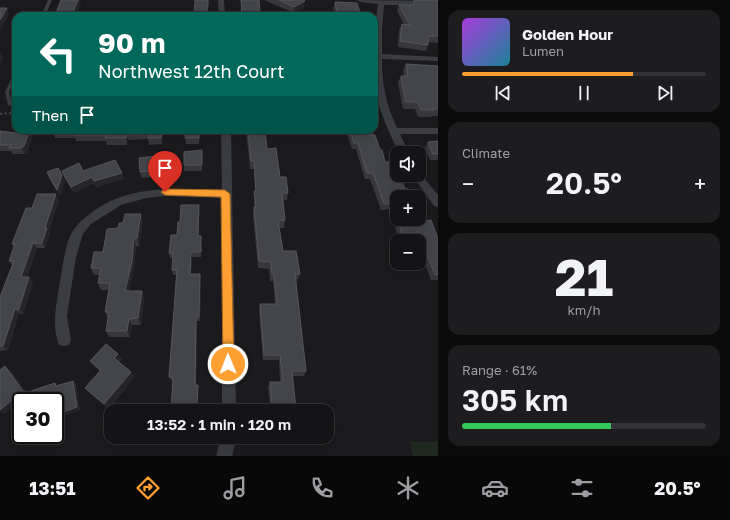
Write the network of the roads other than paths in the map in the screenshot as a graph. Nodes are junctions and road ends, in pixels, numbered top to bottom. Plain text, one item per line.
1 (50, 0) edge
2 (222, 0) edge
3 (360, 0) edge
4 (380, 3) junction
5 (438, 3) edge
6 (44, 12) edge
7 (222, 12) edge
8 (379, 56) junction
9 (438, 59) edge
10 (12, 81) edge
11 (12, 105) edge
12 (394, 131) junction
13 (438, 131) edge
14 (226, 134) edge
15 (401, 146) edge
16 (422, 182) edge
17 (225, 194) junction
18 (438, 203) edge
19 (64, 340) dead end
20 (229, 404) edge
21 (227, 444) edge
22 (224, 456) edge

1 - 6 lane
2 - 7 street
3 - 4 street
4 - 5 street
4 - 8 street
8 - 9 street
8 - 12 street
10 - 11 lane
12 - 13 street
12 - 15 street
14 - 17 street
16 - 18 street
17 - 19 street
17 - 20 street
21 - 22 street

